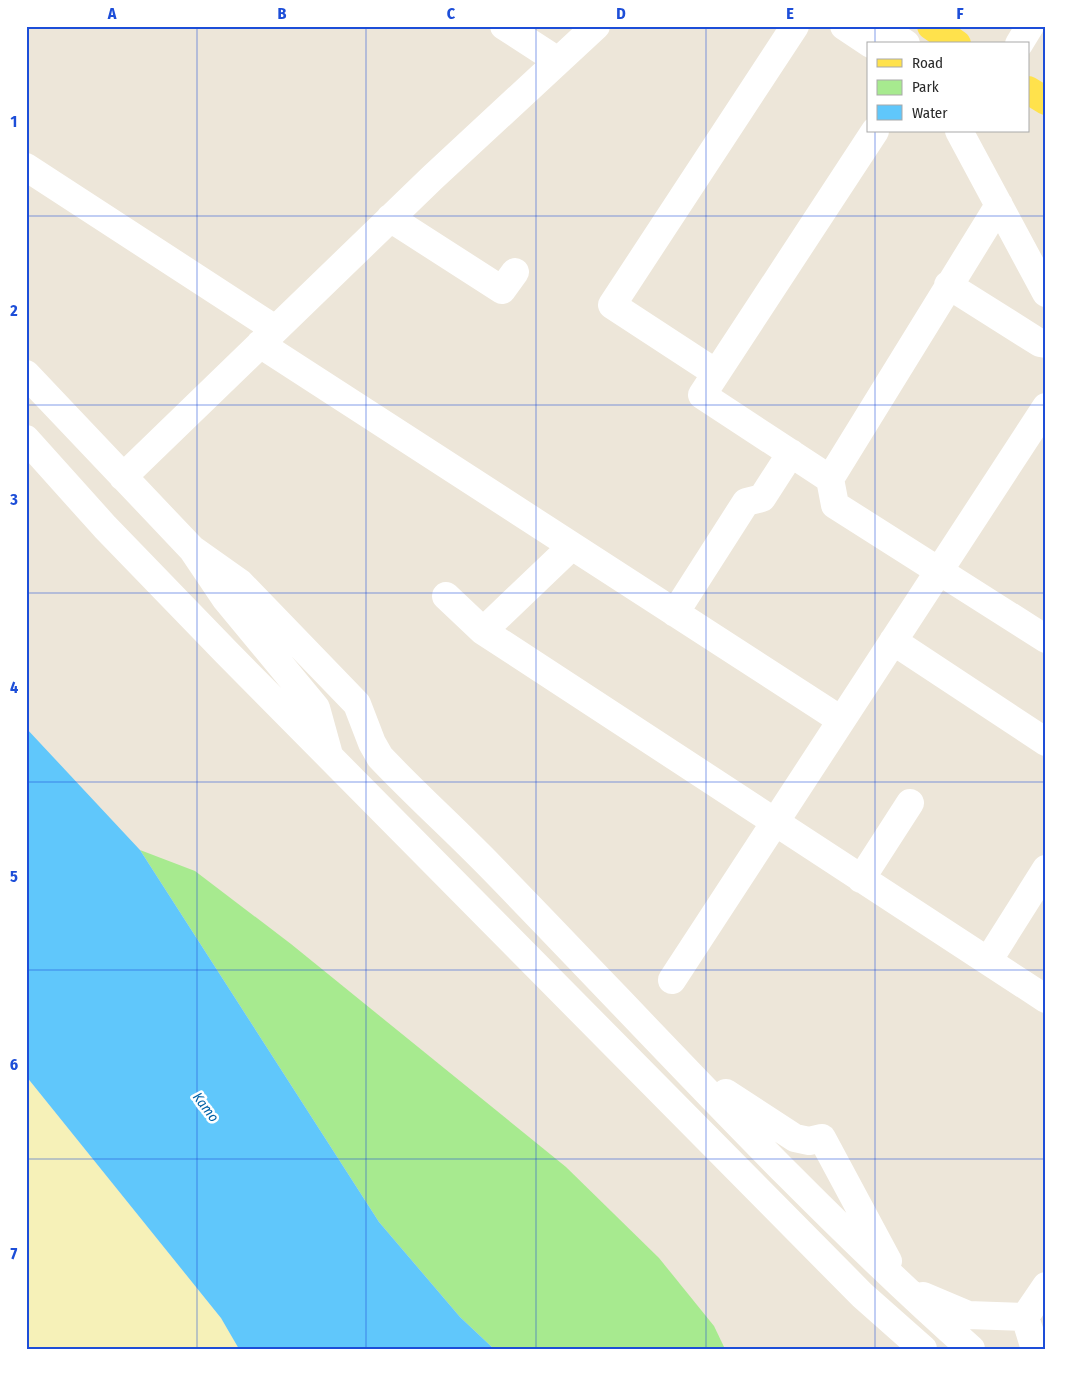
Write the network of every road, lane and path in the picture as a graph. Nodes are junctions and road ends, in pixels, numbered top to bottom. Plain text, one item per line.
1 (504, 26) edge
2 (596, 26) edge
3 (795, 26) edge
4 (844, 26) edge
5 (879, 26) edge
6 (930, 26) edge
7 (1030, 26) edge
8 (868, 42) edge
9 (903, 42) edge
10 (954, 42) edge
11 (1020, 42) edge
12 (558, 61) junction
13 (1030, 91) edge
14 (1046, 101) edge
15 (874, 132) edge
16 (960, 132) edge
17 (26, 167) edge
18 (999, 205) junction
19 (390, 218) junction
20 (514, 272) dead end
21 (948, 285) junction
22 (1046, 293) edge
23 (267, 337) junction
24 (1046, 344) edge
25 (716, 373) junction
26 (26, 374) edge
27 (1046, 407) edge
28 (26, 439) edge
29 (791, 453) junction
30 (123, 477) junction
31 (830, 479) junction
32 (572, 546) junction
33 (192, 549) junction
34 (940, 570) junction
35 (446, 596) dead end
36 (675, 613) junction
37 (484, 631) junction
38 (1046, 639) edge
39 (893, 641) junction
40 (841, 720) junction
41 (1046, 742) edge
42 (329, 756) junction
43 (910, 803) dead end
44 (776, 821) junction
45 (1046, 868) edge
46 (861, 878) junction
47 (988, 961) junction
48 (672, 980) dead end
49 (1046, 999) edge
50 (681, 1064) junction
51 (900, 1286) junction
52 (1046, 1286) edge
53 (1025, 1317) junction
54 (923, 1349) edge
55 (971, 1349) edge
56 (1035, 1349) edge

1 - 12 street
2 - 12 street
3 - 25 street
4 - 8 street
5 - 9 street
6 - 10 main road
7 - 11 street
12 - 19 street
13 - 14 main road
15 - 25 street
16 - 18 street
17 - 23 street
18 - 21 street
18 - 22 street
19 - 20 street
19 - 23 street
21 - 24 street
21 - 31 street
23 - 30 street
23 - 32 street
25 - 29 street
26 - 30 street
27 - 34 street
28 - 42 street
29 - 31 street
29 - 36 street
30 - 33 street
31 - 34 street
32 - 36 street
32 - 37 street
33 - 42 street
33 - 50 street
34 - 38 street
34 - 39 street
35 - 37 street
36 - 40 street
37 - 44 street
39 - 40 street
39 - 41 street
40 - 44 street
42 - 54 street
43 - 46 street
44 - 46 street
44 - 48 street
45 - 47 street
46 - 47 street
47 - 49 street
50 - 51 street
50 - 51 street
51 - 53 street
51 - 55 street
52 - 53 street
53 - 56 street

